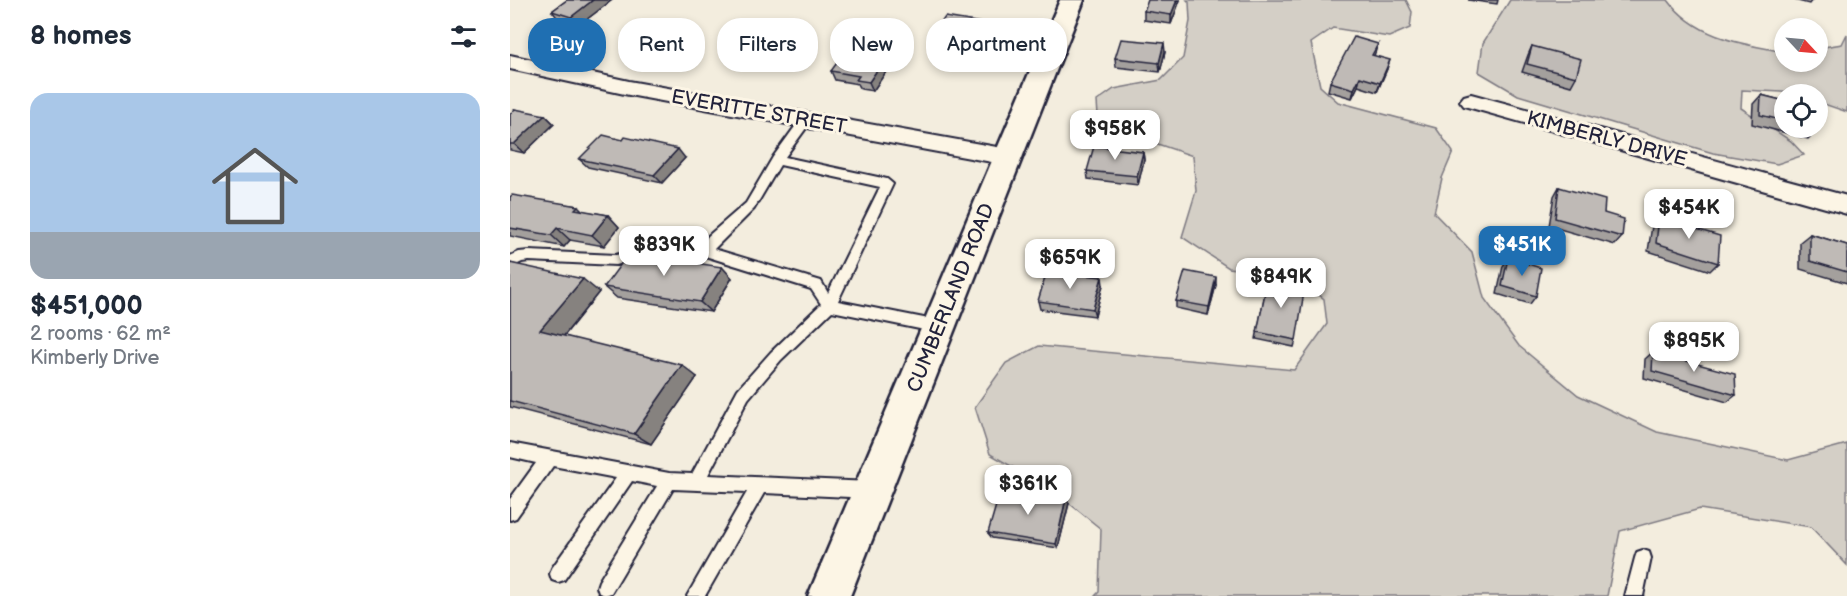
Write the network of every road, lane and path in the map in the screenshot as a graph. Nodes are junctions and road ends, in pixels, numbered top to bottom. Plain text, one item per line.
1 (1072, 0) edge
2 (510, 62) edge
3 (1471, 101) dead end
4 (806, 120) junction
5 (1008, 157) junction
6 (777, 159) junction
7 (1847, 205) edge
8 (705, 251) junction
9 (510, 263) edge
10 (829, 305) junction
11 (939, 327) junction
12 (510, 450) edge
13 (549, 458) junction
14 (628, 474) junction
15 (669, 481) junction
16 (696, 483) junction
17 (760, 485) junction
18 (873, 490) junction
19 (510, 512) edge
20 (1644, 558) dead end
21 (558, 573) dead end
22 (605, 587) dead end
23 (696, 596) edge
24 (830, 596) edge
25 (1634, 596) edge

1 - 5 main road, CUMBERLAND ROAD
2 - 4 street, EVERITTE STREET
3 - 7 street, KIMBERLY DRIVE
4 - 5 street, EVERITTE STREET
4 - 6 lane
5 - 11 main road, CUMBERLAND ROAD
6 - 8 lane
6 - 10 lane
8 - 9 lane
8 - 10 lane
10 - 11 lane
10 - 16 lane
11 - 18 main road, CUMBERLAND ROAD
12 - 13 lane
13 - 14 lane
13 - 19 lane
14 - 15 lane
14 - 21 lane
15 - 16 lane
15 - 22 lane
16 - 17 lane
17 - 18 lane
17 - 23 lane
18 - 24 main road, CUMBERLAND ROAD
20 - 25 lane

